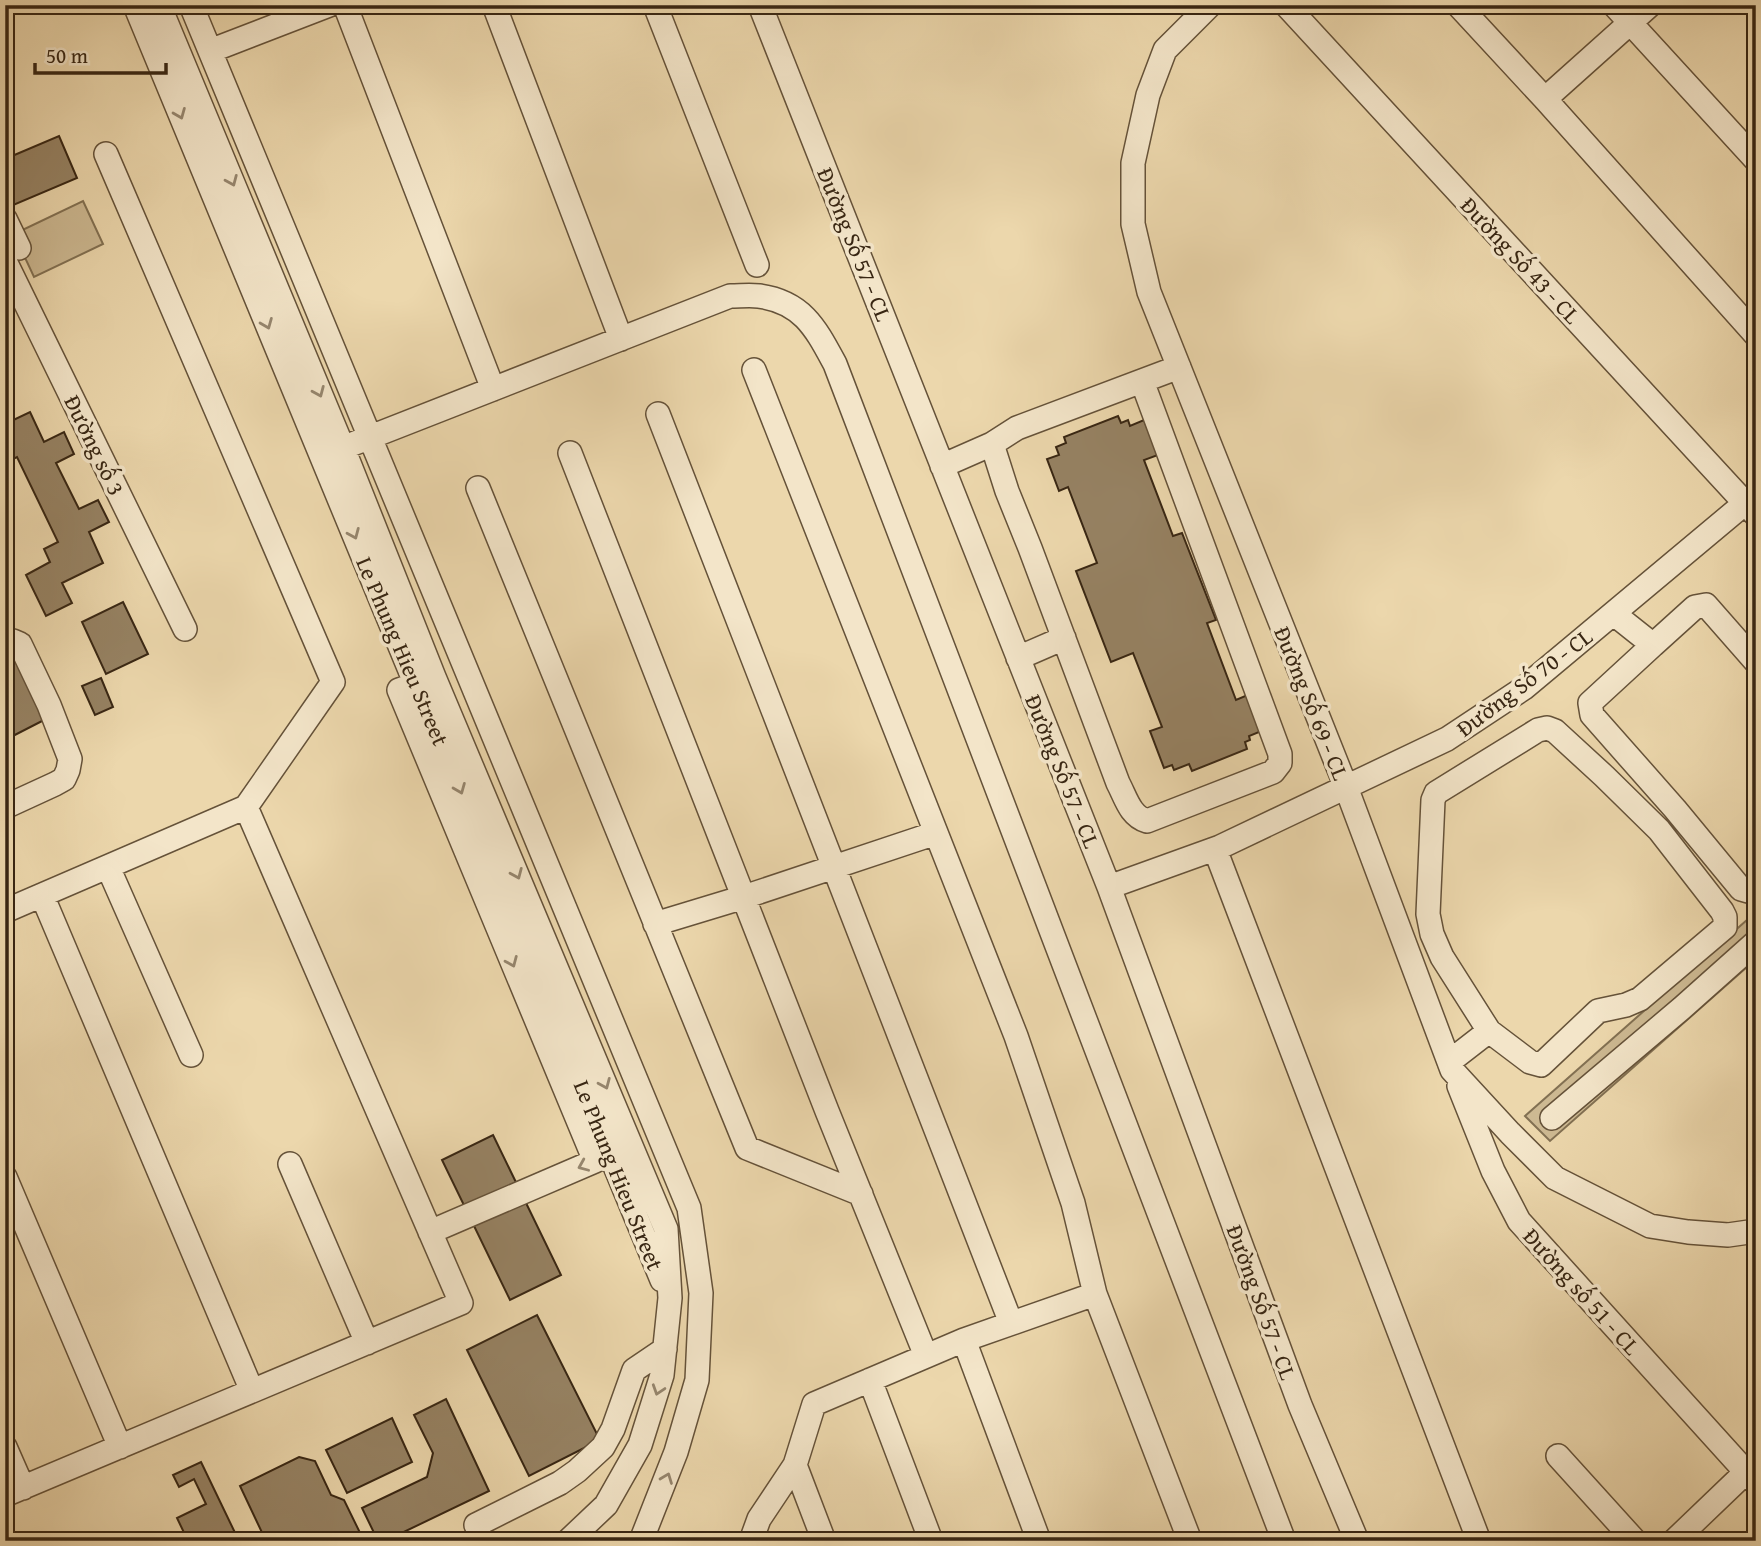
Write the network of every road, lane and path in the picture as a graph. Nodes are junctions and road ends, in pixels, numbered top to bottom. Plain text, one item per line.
1 (135, 5) edge
2 (159, 5) edge
3 (180, 5) edge
4 (191, 5) edge
5 (329, 5) edge
6 (345, 5) edge
7 (494, 5) edge
8 (655, 5) edge
9 (760, 5) edge
10 (1210, 5) edge
11 (1286, 5) edge
12 (1458, 5) edge
13 (1614, 5) edge
14 (1650, 5) edge
15 (1630, 23) junction
16 (210, 51) junction
17 (1545, 99) junction
18 (106, 154) dead end
19 (1756, 159) edge
20 (5, 219) edge
21 (12, 255) edge
22 (757, 265) dead end
23 (1756, 335) edge
24 (621, 339) junction
25 (1179, 367) junction
26 (754, 370) dead end
27 (1142, 381) junction
28 (493, 389) junction
29 (658, 414) dead end
30 (992, 444) junction
31 (349, 446) junction
32 (570, 453) dead end
33 (942, 466) junction
34 (478, 488) dead end
35 (1752, 504) edge
36 (1614, 614) junction
37 (185, 629) dead end
38 (1064, 638) junction
39 (5, 643) edge
40 (1653, 645) junction
41 (1018, 658) junction
42 (1756, 662) edge
43 (443, 674) junction
44 (1346, 787) junction
45 (5, 807) edge
46 (246, 807) junction
47 (936, 833) junction
48 (1214, 849) junction
49 (108, 867) junction
50 (834, 867) junction
51 (1756, 885) edge
52 (1109, 887) junction
53 (42, 895) junction
54 (744, 897) junction
55 (5, 911) edge
56 (655, 924) junction
57 (1756, 942) edge
58 (1489, 1031) junction
59 (191, 1055) dead end
60 (1451, 1066) junction
61 (1552, 1118) dead end
62 (290, 1164) dead end
63 (5, 1177) edge
64 (861, 1194) junction
65 (1756, 1231) edge
66 (430, 1232) junction
67 (1095, 1294) junction
68 (1011, 1324) junction
69 (964, 1340) junction
70 (367, 1343) junction
71 (665, 1349) junction
72 (926, 1356) junction
73 (870, 1380) junction
74 (252, 1391) junction
75 (5, 1447) edge
76 (120, 1447) junction
77 (1558, 1456) dead end
78 (795, 1465) junction
79 (1751, 1478) edge
80 (14, 1492) edge
81 (476, 1525) dead end
82 (568, 1541) edge
83 (641, 1541) edge
84 (751, 1541) edge
85 (824, 1541) edge
86 (931, 1541) edge
87 (1039, 1541) edge
88 (1190, 1541) edge
89 (1284, 1541) edge
90 (1357, 1541) edge
91 (1479, 1541) edge
92 (1635, 1541) edge
93 (1674, 1541) edge

1 -> 31 street, Le Phung Hieu Street
2 -> 31 street, Le Phung Hieu Street
3 - 31 street, Le Phung Hieu Street
4 - 16 street, Le Phung Hieu Street
5 - 16 street
6 - 28 street
7 - 24 street
8 - 22 street
9 - 33 street, Đường Số 57 - CL
10 - 25 street, Đường Số 69 - CL
11 - 35 street, Đường Số 43 - CL
12 - 17 street
13 - 15 street
14 - 15 street
15 - 17 street
15 - 19 street
16 - 31 street, Le Phung Hieu Street
17 - 23 street
18 - 46 street
20 - 21 street, Đường số 3
21 - 37 street, Đường số 3
24 - 28 street
24 - 89 street
25 - 27 street
25 - 44 street, Đường Số 69 - CL
26 - 47 street
27 - 30 street
27 - 38 street
28 - 31 street
29 - 50 street
30 - 33 street
30 - 38 street
31 - 43 street, Le Phung Hieu Street
31 -> 43 street, Le Phung Hieu Street
32 - 54 street
33 - 41 street, Đường Số 57 - CL
34 - 56 street
35 - 36 street, Đường Số 70 - CL
36 - 40 street
36 - 44 street, Đường Số 70 - CL
38 - 41 street
39 - 45 street
40 - 42 street
40 - 51 street
41 - 52 street, Đường Số 57 - CL
43 -> 66 street
43 -> 71 street, Le Phung Hieu Street
83 -> 43 street, Le Phung Hieu Street
44 - 48 street, Đường Số 70 - CL
44 - 60 street, Đường Số 69 - CL
46 - 49 street
46 - 66 street
47 - 50 street
47 - 67 street
48 - 52 street, Đường Số 70 - CL
48 - 91 street
49 - 53 street
49 - 59 street
50 - 54 street
50 - 68 street
52 - 90 street, Đường Số 57 - CL
53 - 55 street
53 - 74 street
54 - 56 street
54 - 64 street
56 - 64 street
57 - 61 street
58 - 58 street
58 - 60 street
60 - 65 street, Đường Số 69 - CL
60 - 79 street, Đường số 51 - CL
62 - 70 street
63 - 76 street
64 - 72 street
66 - 70 street
67 - 68 street
67 - 88 street
68 - 69 street
69 - 72 street
69 - 87 street
70 - 74 street
71 - 81 street
71 -> 82 street, Le Phung Hieu Street
72 - 73 street
73 - 78 street
73 - 86 street
74 - 76 street
75 - 80 street
76 - 80 street
77 - 92 street
78 - 84 street
78 - 85 street
79 - 93 street

